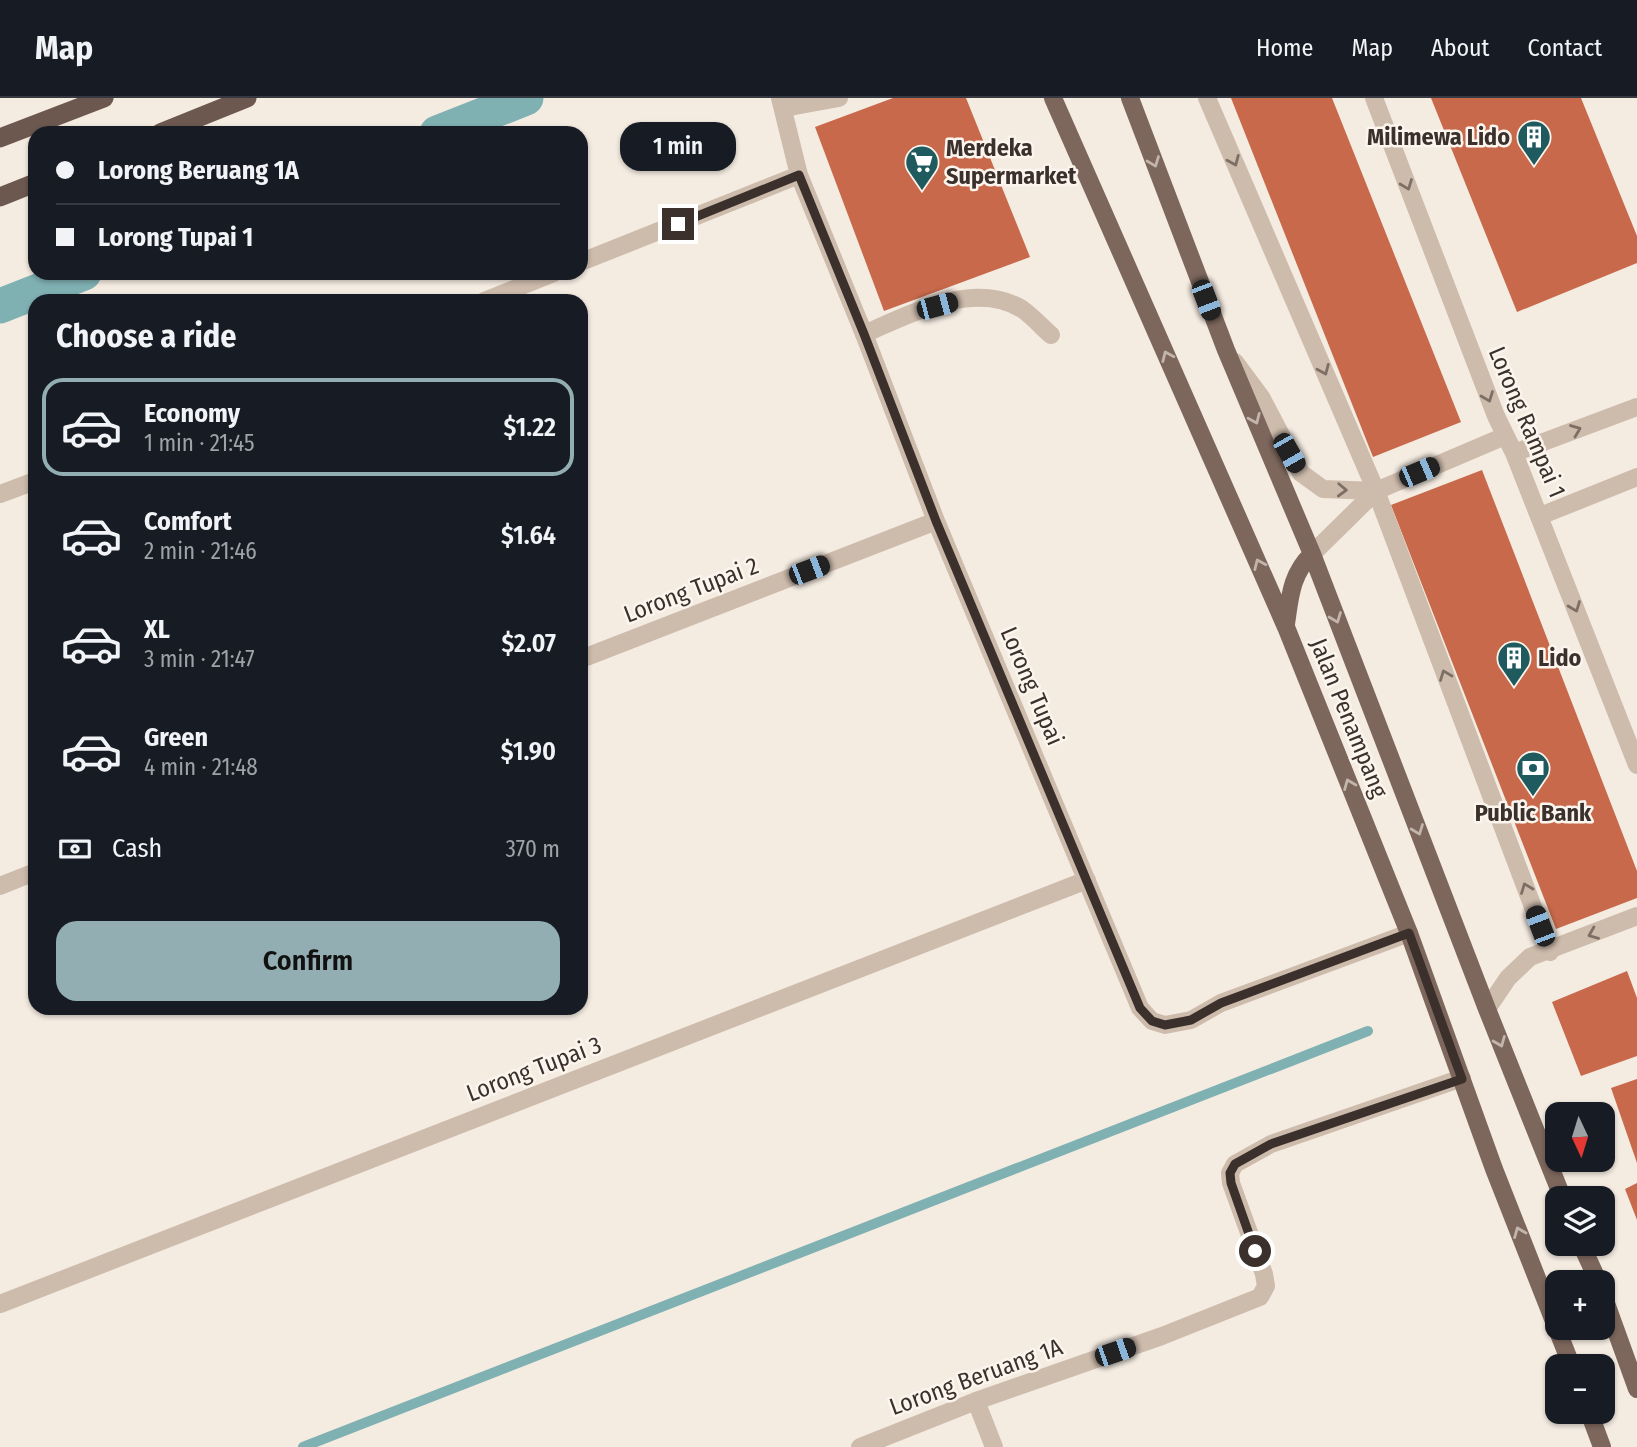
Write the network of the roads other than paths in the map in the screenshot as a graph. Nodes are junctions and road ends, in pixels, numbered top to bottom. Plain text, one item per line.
1 (104, 98) edge
2 (247, 98) edge
3 (839, 98) edge
4 (1053, 98) edge
5 (1130, 98) edge
6 (1208, 98) edge
7 (1374, 98) edge
8 (782, 103) edge
9 (31, 126) edge
10 (177, 126) edge
11 (28, 127) edge
12 (0, 138) edge
13 (799, 175) junction
14 (28, 186) edge
15 (0, 197) edge
16 (588, 259) edge
17 (536, 280) edge
18 (502, 294) edge
19 (864, 334) junction
20 (1051, 335) dead end
21 (1226, 350) junction
22 (1637, 407) edge
23 (1505, 436) junction
24 (1514, 453) junction
25 (1637, 477) edge
26 (28, 484) edge
27 (1376, 491) junction
28 (0, 495) edge
29 (1540, 516) junction
30 (936, 521) junction
31 (1311, 554) junction
32 (1286, 627) junction
33 (588, 656) edge
34 (1637, 765) edge
35 (28, 875) edge
36 (1087, 880) junction
37 (0, 886) edge
38 (1637, 916) edge
39 (1409, 933) junction
40 (1550, 951) junction
41 (1487, 1009) junction
42 (1462, 1079) junction
43 (1558, 1186) edge
44 (1545, 1284) edge
45 (0, 1304) edge
46 (1615, 1329) edge
47 (1637, 1389) edge
48 (976, 1401) junction
49 (1593, 1424) edge
50 (860, 1447) edge
51 (994, 1447) edge
52 (1602, 1447) edge

1 - 9 highway
2 - 10 highway
3 - 8 street, Lorong Tupai
32 -> 4 main road, Jalan Penampang
5 -> 21 main road, Jalan Penampang
6 -> 27 street
7 -> 23 street, Lorong Rampai 1
8 - 13 street, Lorong Tupai
11 - 12 highway
13 - 16 street
13 - 19 street, Lorong Tupai
14 - 15 highway
17 - 18 street
19 - 20 street
19 - 30 street, Lorong Tupai
21 -> 27 street
21 -> 31 main road, Jalan Penampang
24 -> 22 street
23 - 24 street, Lorong Rampai 1
23 - 27 street
24 - 29 street, Lorong Rampai 1
25 - 29 street
26 - 28 street
27 - 31 street
40 -> 27 street
29 -> 34 street, Lorong Rampai 1
30 - 33 street, Lorong Tupai 2
30 - 36 street, Lorong Tupai
31 - 32 main road
31 -> 41 main road, Jalan Penampang
39 -> 32 main road, Jalan Penampang
35 - 37 street
36 - 39 street, Lorong Tupai
36 - 45 street, Lorong Tupai 3
38 -> 40 street
39 - 42 main road, Jalan Penampang
40 - 41 street
41 -> 43 main road, Jalan Penampang
44 -> 42 main road, Jalan Penampang
42 - 48 street, Lorong Beruang 1A
46 - 47 main road
48 - 50 street, Lorong Beruang 1A
48 - 51 street
49 - 52 main road

